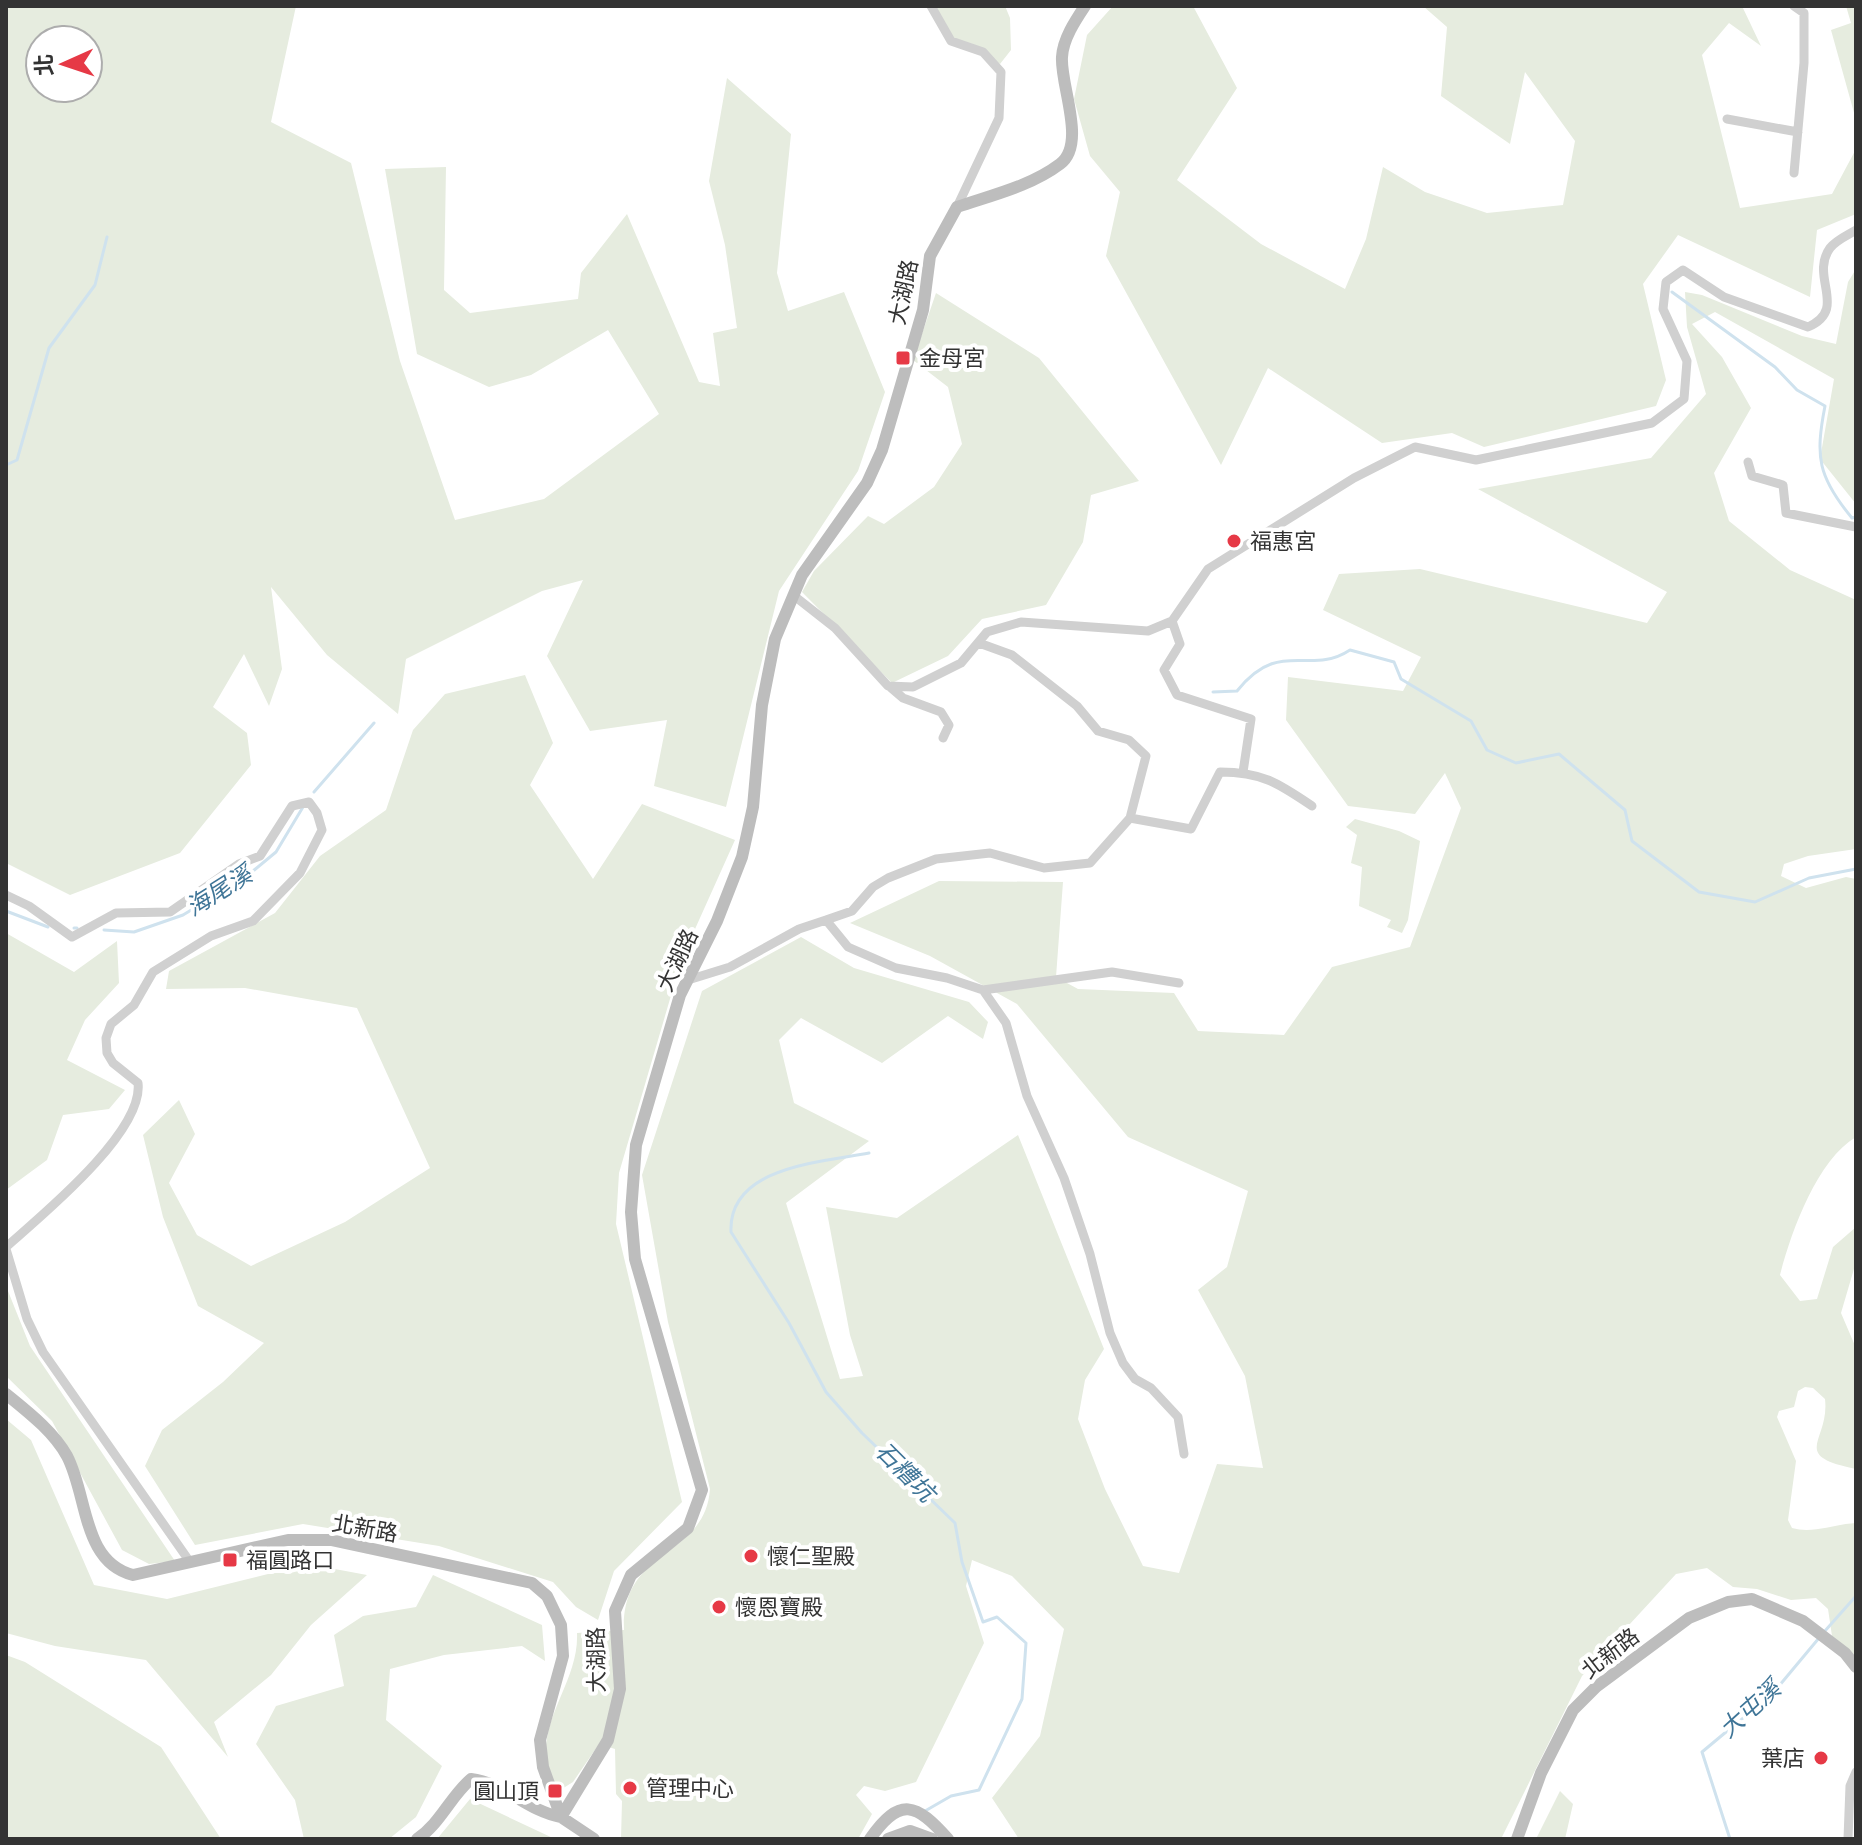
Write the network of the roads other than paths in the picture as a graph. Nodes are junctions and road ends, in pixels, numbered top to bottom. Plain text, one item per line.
1 (931, 6) edge
2 (1085, 6) edge
3 (1794, 6) edge
4 (1727, 119) dead end
5 (1798, 132) junction
6 (1794, 173) dead end
7 (957, 207) junction
8 (1856, 230) edge
9 (1748, 462) dead end
10 (1856, 527) edge
11 (793, 595) junction
12 (1172, 621) junction
13 (979, 643) junction
14 (888, 686) junction
15 (943, 738) dead end
16 (1243, 772) junction
17 (1312, 806) dead end
18 (1130, 818) junction
19 (6, 895) edge
20 (826, 920) junction
21 (688, 980) junction
22 (1179, 983) dead end
23 (983, 990) junction
24 (6, 1248) edge
25 (6, 1394) edge
26 (1184, 1454) dead end
27 (190, 1562) junction
28 (1856, 1667) edge
29 (1856, 1772) edge
30 (561, 1817) junction
31 (417, 1839) edge
32 (594, 1839) edge
33 (870, 1839) edge
34 (888, 1839) edge
35 (932, 1839) edge
36 (948, 1839) edge
37 (1517, 1839) edge
38 (1848, 1839) edge

1 - 7 street
2 - 7 street
3 - 5 street
4 - 5 street
5 - 6 street
7 - 11 street, 大湖路
8 - 12 street
9 - 10 street
11 - 14 street
11 - 21 street, 大湖路
12 - 13 street
12 - 16 street
13 - 14 street
13 - 18 street
14 - 15 street
16 - 17 street
16 - 18 street
18 - 20 street
19 - 24 street
20 - 21 street
20 - 23 street
21 - 30 street, 大湖路
22 - 23 street
23 - 26 street
24 - 27 street
25 - 27 street, 北新路
27 - 30 street, 北新路
28 - 37 street, 北新路
29 - 38 street
30 - 31 street
30 - 32 street
33 - 36 street
34 - 35 street

